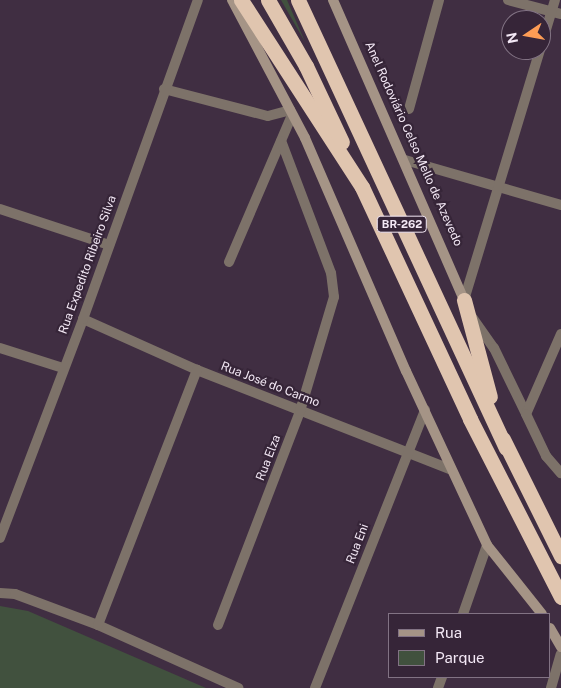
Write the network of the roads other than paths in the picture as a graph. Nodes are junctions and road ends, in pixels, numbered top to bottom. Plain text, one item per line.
1 (198, 0) edge
2 (232, 0) edge
3 (241, 0) edge
4 (268, 0) edge
5 (298, 0) edge
6 (332, 0) edge
7 (439, 0) edge
8 (508, 0) edge
9 (554, 0) edge
10 (556, 13) edge
11 (537, 60) edge
12 (164, 89) junction
13 (409, 109) dead end
14 (291, 112) junction
15 (281, 141) junction
16 (405, 160) junction
17 (362, 187) junction
18 (500, 187) junction
19 (561, 205) edge
20 (0, 209) edge
21 (109, 244) junction
22 (229, 262) dead end
23 (466, 305) junction
24 (83, 319) junction
25 (561, 334) edge
26 (0, 348) edge
27 (63, 368) junction
28 (197, 370) junction
29 (425, 410) junction
30 (528, 410) junction
31 (300, 411) junction
32 (506, 448) junction
33 (408, 451) junction
34 (450, 469) junction
35 (561, 473) edge
36 (0, 538) edge
37 (487, 545) junction
38 (561, 556) edge
39 (0, 593) edge
40 (561, 597) edge
41 (464, 613) edge
42 (541, 613) edge
43 (98, 625) junction
44 (218, 625) dead end
45 (551, 630) edge
46 (561, 647) edge
47 (561, 654) edge
48 (238, 688) edge
49 (315, 688) edge
50 (551, 688) edge

1 - 12 street, Rua Expedito Ribeiro Silva
2 - 14 main road
3 - 17 highway
4 - 17 highway, BR-262
5 - 32 highway, BR-262
6 - 16 main road, Anel Rodoviário Celso Mello de Azevedo / BR-262
7 - 13 street
8 - 10 street
9 - 10 street
11 - 18 street
12 - 14 street
12 - 21 street, Rua Expedito Ribeiro Silva
14 - 15 street
14 - 29 main road
15 - 22 street
15 - 31 street, Rua Elza
16 - 18 street
16 - 23 main road, Anel Rodoviário Celso Mello de Azevedo / BR-262
17 - 40 highway, BR-262
18 - 19 street
18 - 23 street
20 - 21 street
21 - 24 street, Rua Expedito Ribeiro Silva
23 - 30 street
23 - 32 highway
24 - 27 street, Rua Expedito Ribeiro Silva
24 - 28 street, Rua José do Carmo
25 - 30 street
26 - 27 street
27 - 36 street, Rua Expedito Ribeiro Silva
28 - 31 street, Rua José do Carmo
28 - 43 street
29 - 33 street, Rua Eni
29 - 34 main road
30 - 35 street
31 - 33 street, Rua José do Carmo
31 - 44 street, Rua Elza
32 - 38 highway, BR-262
33 - 34 street, Rua José do Carmo
33 - 49 street, Rua Eni
34 - 37 main road
37 - 41 street
37 - 42 main road
39 - 43 street
43 - 48 street
45 - 46 main road
47 - 50 street

